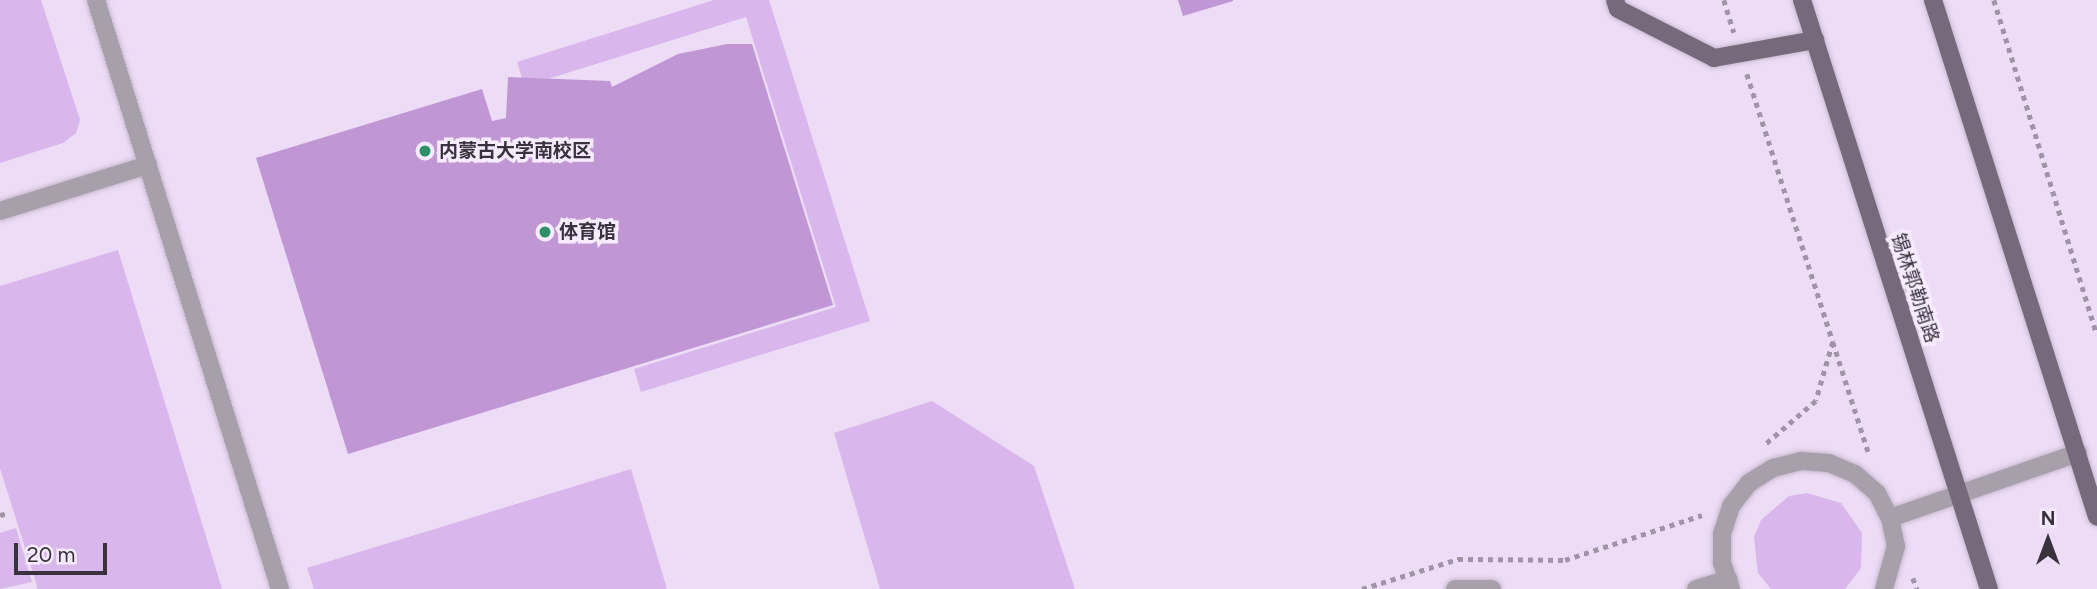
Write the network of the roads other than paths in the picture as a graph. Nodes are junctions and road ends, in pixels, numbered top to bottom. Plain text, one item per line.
1 (96, 0) edge
2 (1615, 0) edge
3 (1802, 0) edge
4 (1933, 0) edge
5 (1815, 40) junction
6 (148, 165) junction
7 (0, 211) edge
8 (2078, 453) junction
9 (1960, 498) junction
10 (2097, 517) edge
11 (1890, 518) junction
12 (1729, 584) edge
13 (280, 589) edge
14 (1455, 589) edge
15 (1492, 589) edge
16 (1696, 589) edge
17 (1884, 589) edge
18 (1989, 589) edge

1 - 6 lane
2 - 5 main road
3 - 5 main road, 锡林郭勒南路
4 - 8 main road
5 - 9 main road, 锡林郭勒南路
6 - 7 lane
6 - 13 lane
8 - 9 lane
8 - 10 main road
9 - 11 lane
9 - 18 main road, 锡林郭勒南路
11 - 12 lane
11 - 17 lane
12 - 16 lane
14 - 15 lane

